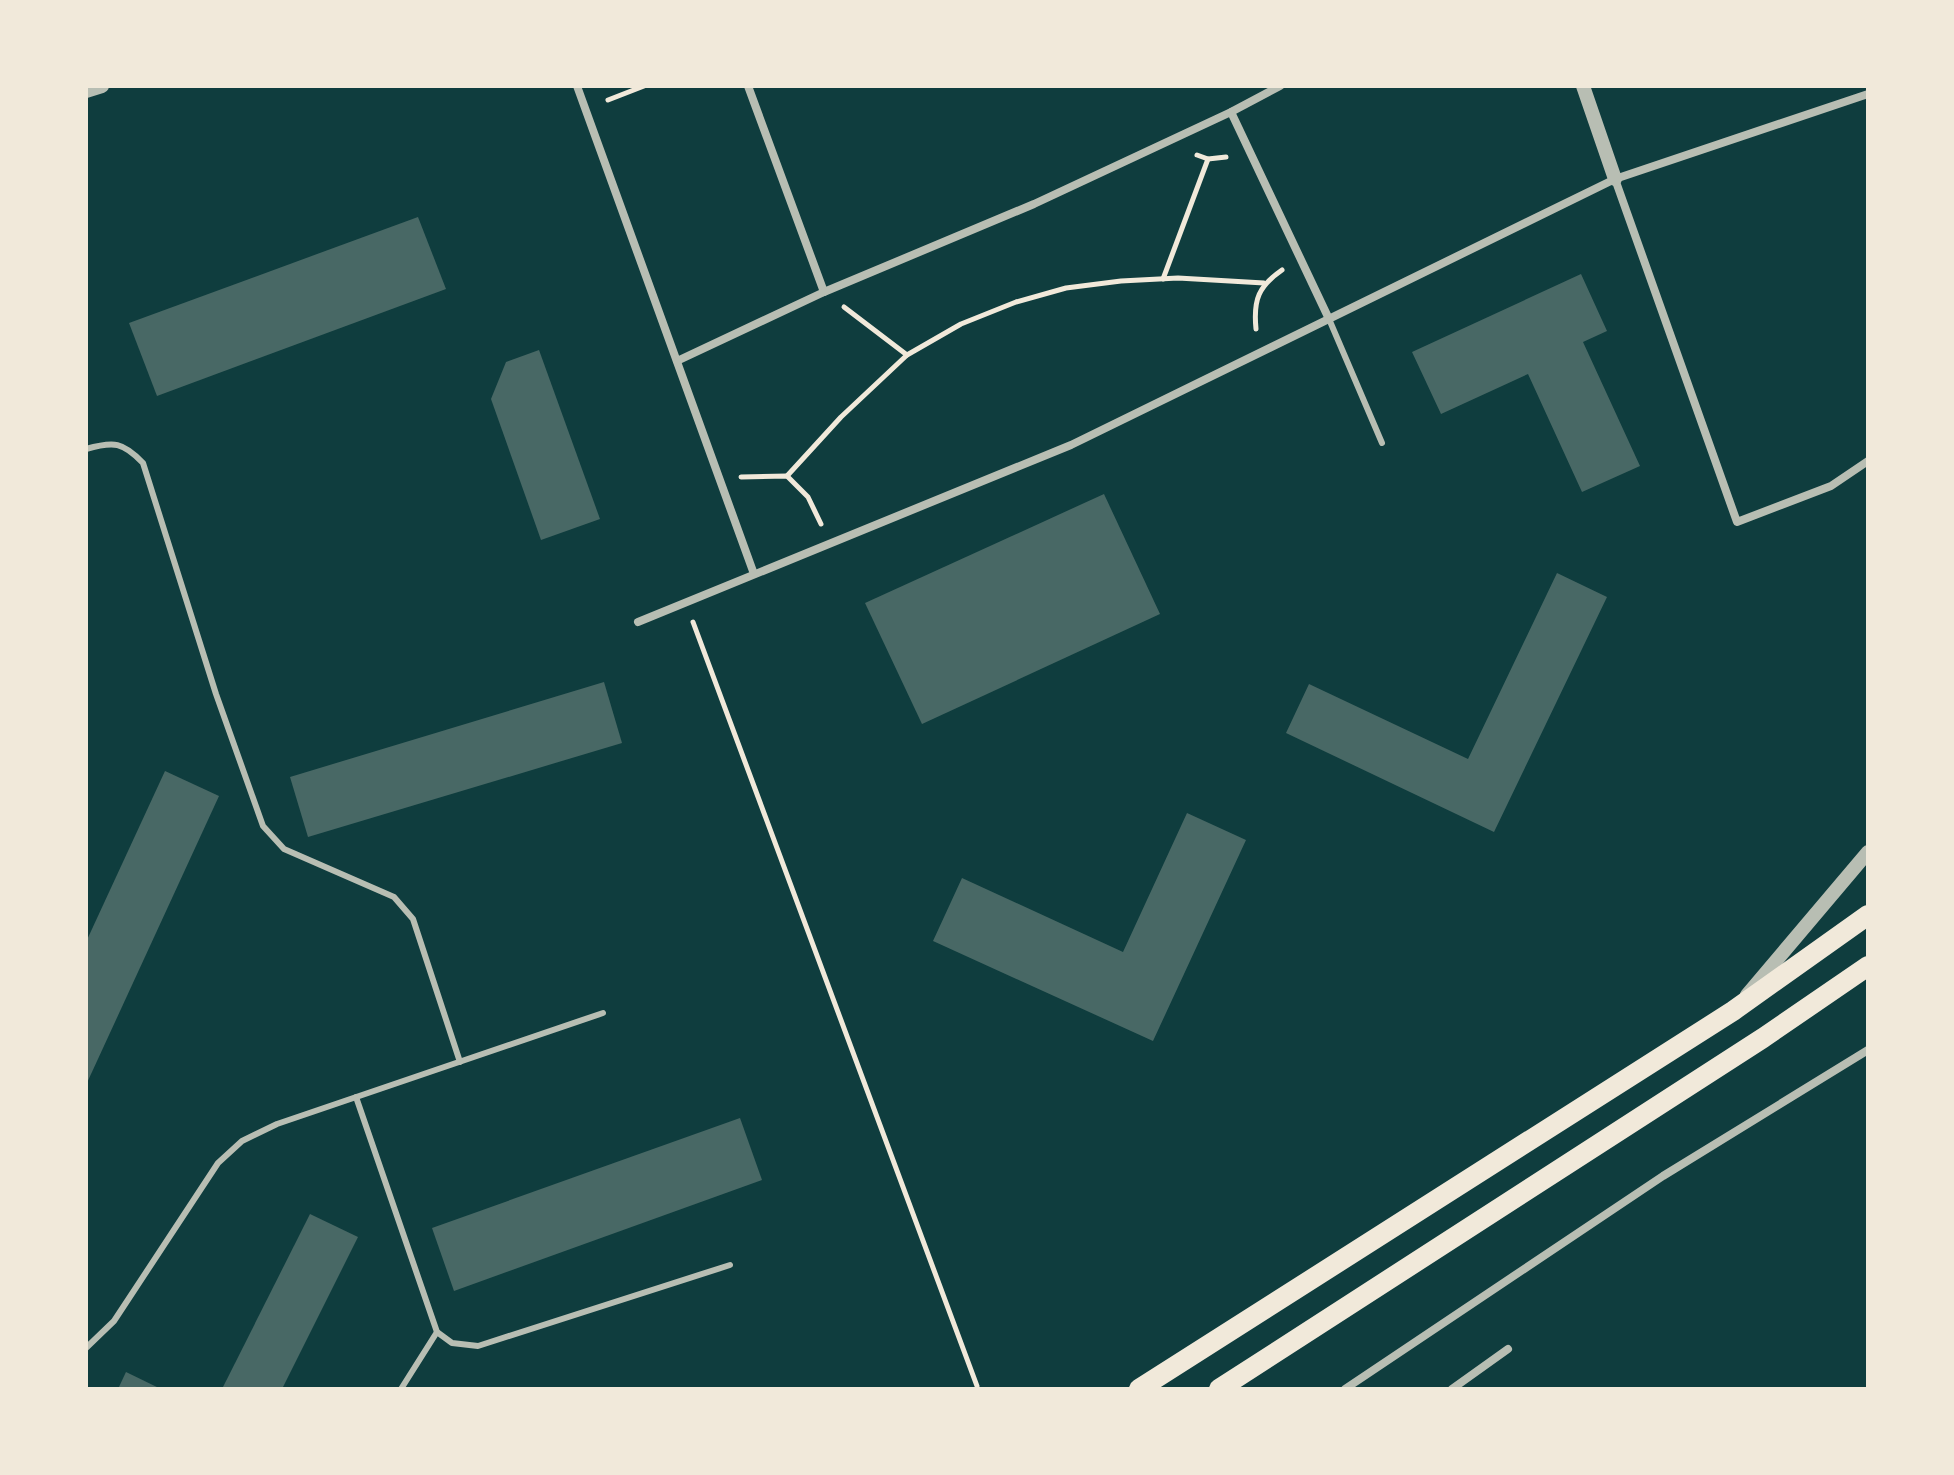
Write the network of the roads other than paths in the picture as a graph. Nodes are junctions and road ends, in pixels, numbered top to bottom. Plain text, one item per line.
1 (102, 86) edge
2 (577, 86) edge
3 (748, 86) edge
4 (1280, 86) edge
5 (1583, 86) edge
6 (86, 91) edge
7 (1868, 94) edge
8 (1231, 112) junction
9 (1615, 179) junction
10 (824, 292) junction
11 (1329, 319) junction
12 (677, 361) junction
13 (1382, 443) dead end
14 (86, 449) edge
15 (1868, 461) edge
16 (754, 574) junction
17 (638, 622) dead end
18 (1868, 852) edge
19 (1868, 915) edge
20 (1868, 966) edge
21 (1733, 1011) junction
22 (603, 1013) dead end
23 (1868, 1050) edge
24 (460, 1062) junction
25 (356, 1097) junction
26 (730, 1265) dead end
27 (437, 1332) junction
28 (86, 1348) edge
29 (1508, 1349) dead end
30 (401, 1389) edge
31 (1139, 1389) edge
32 (1219, 1389) edge
33 (1345, 1389) edge
34 (1452, 1389) edge

1 - 6 street
2 - 12 street
3 - 10 street
4 - 8 street
5 - 9 street
7 - 9 street
8 - 10 street
8 - 11 street
9 - 11 street
9 - 15 street
10 - 12 street
11 - 13 lane
11 - 16 street
12 - 16 street
14 - 24 lane
16 - 17 street
18 - 21 street
19 - 21 main road
20 - 32 main road
21 - 31 main road
22 - 24 lane
23 - 33 street
24 - 25 lane
25 - 27 lane
25 - 28 lane
26 - 27 lane
27 - 30 lane
29 - 34 street

